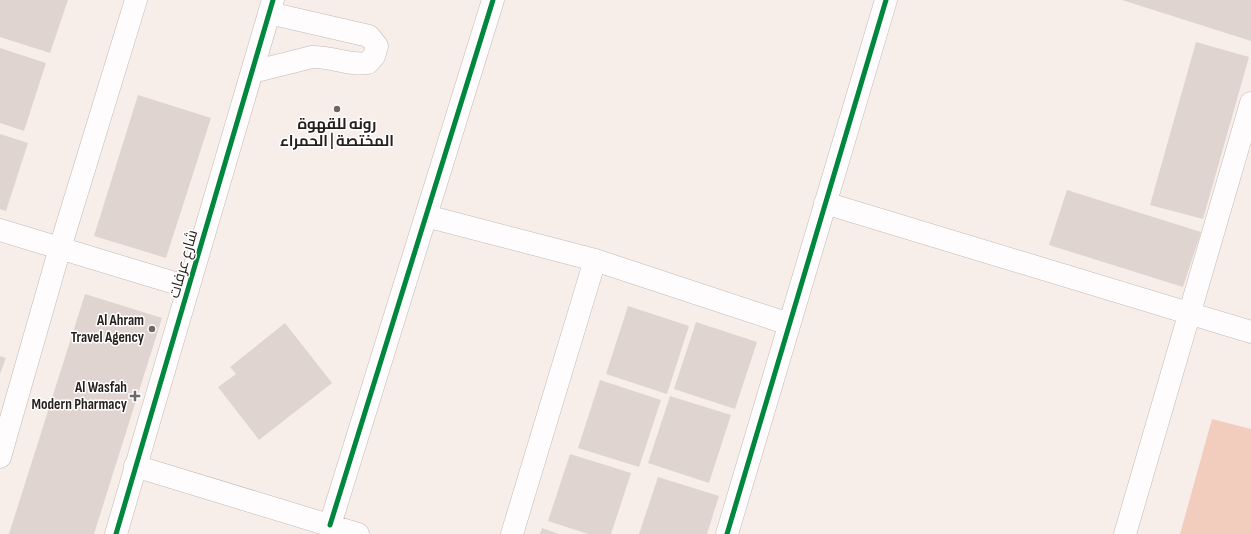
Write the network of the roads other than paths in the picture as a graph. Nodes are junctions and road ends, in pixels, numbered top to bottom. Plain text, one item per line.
1 (136, 0) edge
2 (493, 0) edge
3 (886, 0) edge
4 (271, 7) edge
5 (317, 24) junction
6 (312, 56) junction
7 (252, 72) junction
8 (1251, 103) edge
9 (825, 203) junction
10 (426, 216) junction
11 (0, 230) edge
12 (60, 248) junction
13 (595, 260) junction
14 (188, 287) junction
15 (1190, 314) junction
16 (789, 324) junction
17 (1251, 332) edge
18 (0, 457) edge
19 (135, 466) junction
20 (330, 526) junction
21 (116, 534) edge
22 (358, 534) edge
23 (512, 534) edge
24 (727, 534) edge
25 (1125, 534) edge

1 - 12 street
2 - 10 street
3 - 9 street
4 - 5 street
4 - 7 street, شارع عرفات
5 - 6 street
5 - 6 street
6 - 7 street
7 - 14 street, شارع عرفات
8 - 15 street
9 - 15 street
9 - 16 street
10 - 13 street
10 - 20 street
11 - 12 street
12 - 14 street
12 - 18 street
13 - 16 street
13 - 23 street
14 - 19 street, شارع عرفات
15 - 17 street
15 - 25 street
16 - 24 street
19 - 20 street
19 - 21 street, شارع عرفات
20 - 22 street

